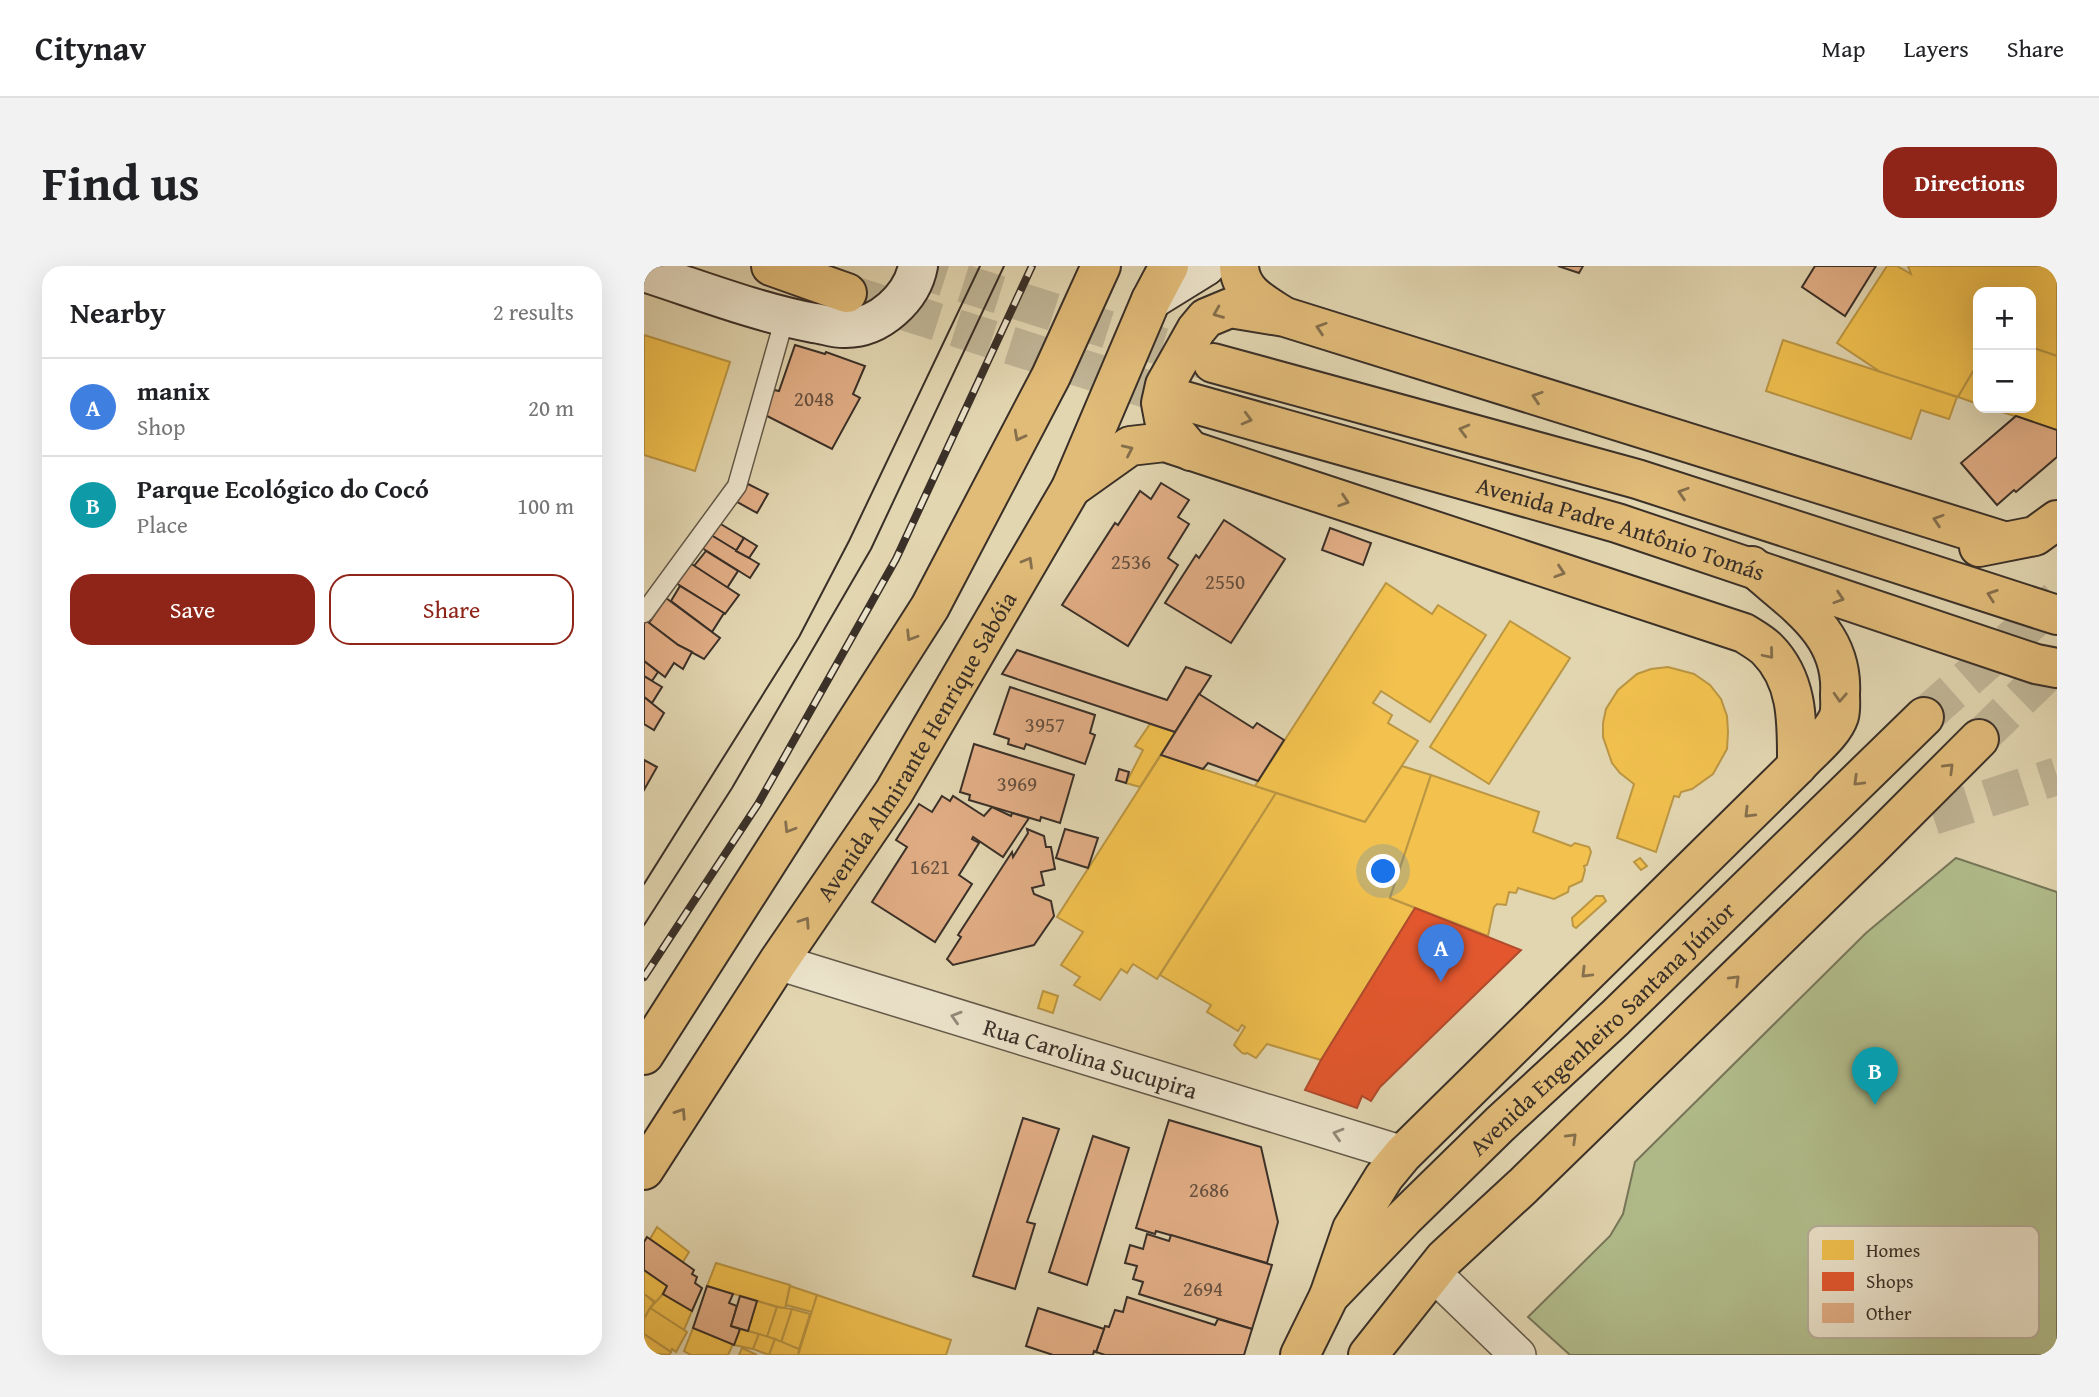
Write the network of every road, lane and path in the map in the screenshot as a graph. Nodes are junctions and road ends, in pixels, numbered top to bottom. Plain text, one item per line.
1 (771, 266) edge
2 (918, 266) edge
3 (1101, 266) edge
4 (1169, 266) edge
5 (1206, 266) edge
6 (1239, 266) edge
7 (644, 272) edge
8 (847, 293) tunnel mouth
9 (1151, 300) junction
10 (785, 317) junction
11 (1285, 317) junction
12 (1213, 363) tunnel mouth
13 (1181, 400) tunnel mouth
14 (1602, 417) junction
15 (1191, 451) junction
16 (1071, 488) junction
17 (2057, 520) edge
18 (1814, 536) junction
19 (2003, 541) junction
20 (1883, 557) junction
21 (1752, 566) junction
22 (644, 613) edge
23 (2057, 615) edge
24 (2057, 668) edge
25 (1924, 717) tunnel mouth
26 (1979, 739) tunnel mouth
27 (1797, 766) junction
28 (1933, 817) tunnel mouth
29 (1870, 848) junction
30 (778, 962) junction
31 (644, 1055) edge
32 (1403, 1154) junction
33 (644, 1170) edge
34 (1432, 1272) junction
35 (1329, 1296) junction
36 (1300, 1355) edge
37 (1368, 1355) edge
38 (1518, 1355) edge

1 - 8 main road
2 - 10 street
3 -> 31 main road
4 - 9 main road, Avenida Almirante Henrique Sabóia
5 - 9 street
6 - 11 main road
7 - 10 street
9 - 16 main road, Avenida Almirante Henrique Sabóia
10 - 22 lane
14 -> 11 main road
11 -> 15 main road
18 -> 12 main road, Avenida Padre Antônio Tomás
13 -> 21 main road, Avenida Padre Antônio Tomás
14 - 18 main road
19 -> 14 main road
16 -> 15 main road
15 -> 27 main road
30 -> 16 main road, Avenida Almirante Henrique Sabóia
17 - 19 main road
18 - 20 main road, Avenida Padre Antônio Tomás
19 - 20 main road
23 -> 20 main road, Avenida Padre Antônio Tomás
21 -> 24 main road, Avenida Padre Antônio Tomás
21 -> 27 main road
25 -> 35 main road, Avenida Engenheiro Santana Júnior
29 -> 26 main road
27 -> 32 main road
28 - 29 main road
34 -> 29 main road
32 -> 30 street, Rua Carolina Sucupira
33 -> 30 main road, Avenida Almirante Henrique Sabóia
32 - 35 main road
34 - 37 main road
34 - 38 street
35 - 36 main road, Avenida Engenheiro Santana Júnior

